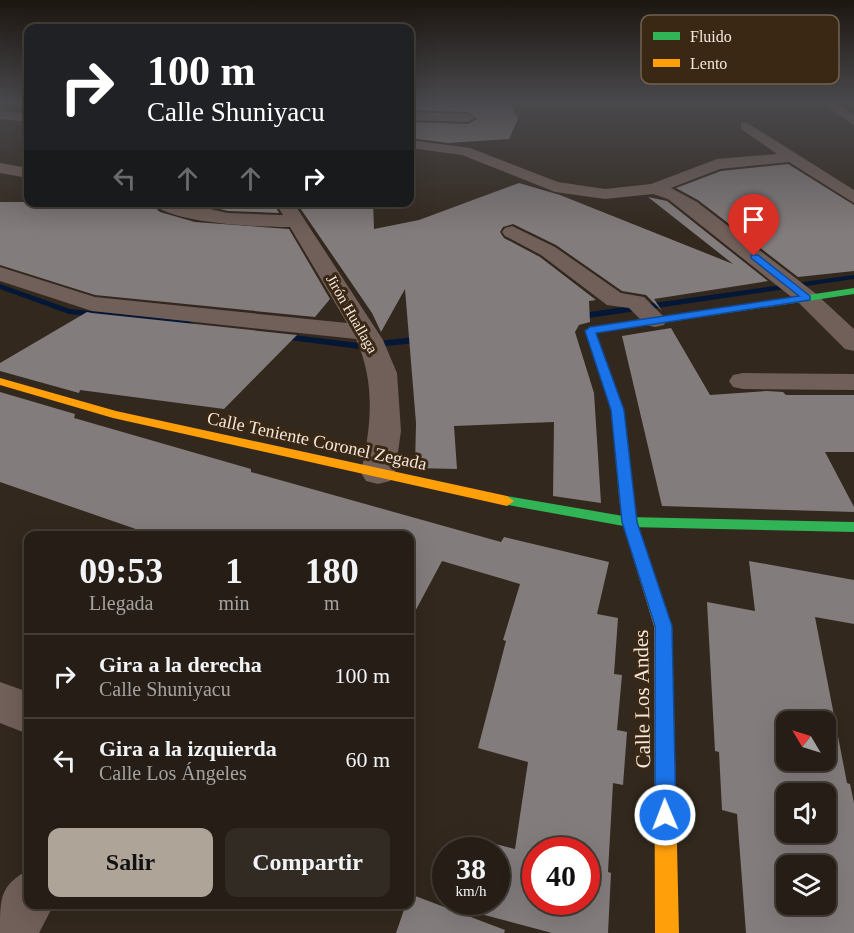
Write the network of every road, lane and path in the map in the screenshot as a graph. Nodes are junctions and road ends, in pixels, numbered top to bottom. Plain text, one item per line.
1 (430, 147) edge
2 (776, 147) edge
3 (792, 157) junction
4 (0, 168) edge
5 (24, 172) edge
6 (654, 189) junction
7 (854, 198) edge
8 (173, 207) edge
9 (287, 207) edge
10 (297, 221) junction
11 (512, 232) dead end
12 (0, 274) edge
13 (854, 291) edge
14 (807, 298) junction
15 (655, 320) junction
16 (369, 341) junction
17 (854, 343) edge
18 (0, 381) edge
19 (743, 381) dead end
20 (854, 382) edge
21 (378, 472) junction
22 (629, 522) junction
23 (854, 526) edge
24 (0, 702) edge
25 (24, 711) edge
26 (24, 904) edge
27 (3, 933) edge
28 (667, 933) edge

1 - 6 street
2 - 3 street
3 - 6 street
3 - 7 street
4 - 5 street
6 - 14 street
8 - 10 street
9 - 10 street, Jirón Huallaga
10 - 16 street, Jirón Huallaga
11 - 15 street
12 - 16 street
13 - 14 street
14 - 15 street
14 - 17 street
15 - 22 street, Calle Los Andes
16 - 21 street, Jirón Huallaga
18 - 21 street, Calle Teniente Coronel Zegada
19 - 20 street
21 - 22 street, Calle Teniente Coronel Zegada
22 - 23 street, Calle Teniente Coronel Zegada
22 - 28 street, Calle Los Andes
24 - 25 street
26 - 27 street

